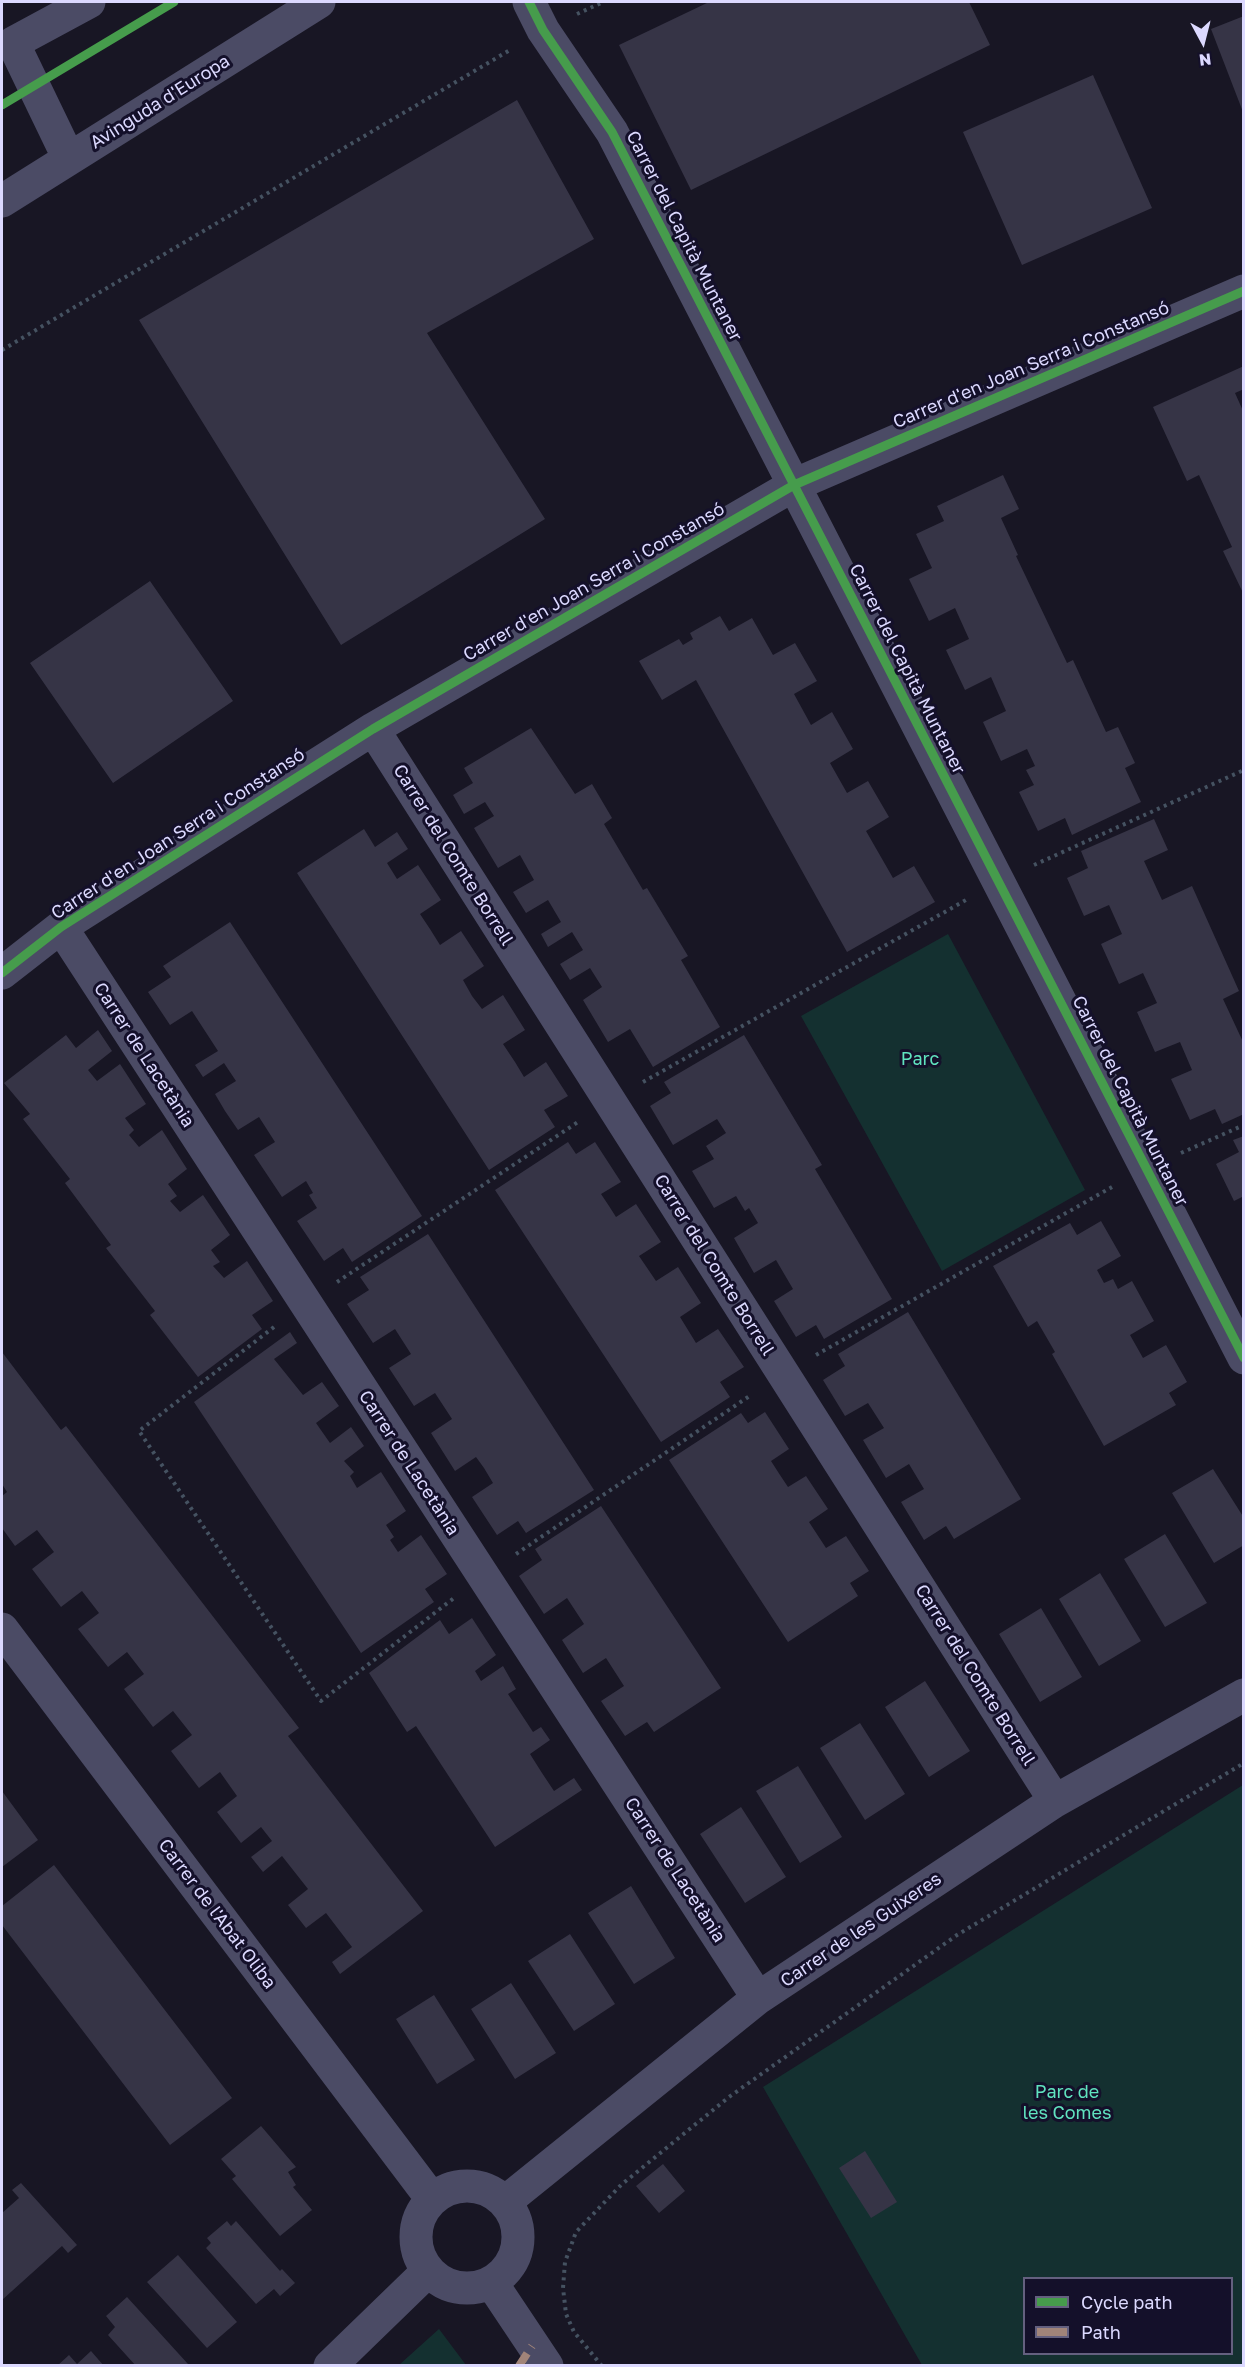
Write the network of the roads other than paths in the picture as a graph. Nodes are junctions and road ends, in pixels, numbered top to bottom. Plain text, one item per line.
1 (89, 2) edge
2 (319, 2) edge
3 (536, 16) edge
4 (69, 159) junction
5 (2, 201) edge
6 (1244, 291) edge
7 (794, 485) junction
8 (373, 729) junction
9 (61, 927) junction
10 (2, 973) edge
11 (1244, 1358) edge
12 (2, 1629) edge
13 (1244, 1695) edge
14 (1055, 1801) junction
15 (758, 1998) junction
16 (432, 2199) junction
17 (505, 2202) junction
18 (428, 2271) junction
19 (491, 2282) junction
20 (330, 2366) edge
21 (547, 2366) edge

1 - 4 street
2 - 4 street, Avinguda d'Europa
3 - 7 street, Carrer del Capità Muntaner
4 - 5 street, Avinguda d'Europa
6 - 7 street, Carrer d'en Joan Serra i Constansó
7 - 8 street, Carrer d'en Joan Serra i Constansó
7 - 11 street, Carrer del Capità Muntaner
8 - 9 street, Carrer d'en Joan Serra i Constansó
8 - 14 street, Carrer del Comte Borrell
9 - 10 street, Carrer d'en Joan Serra i Constansó
9 - 15 street, Carrer de Lacetània
12 - 16 street, Carrer de l'Abat Oliba
13 - 14 street, Carrer de les Guixeres
14 - 15 street, Carrer de les Guixeres
15 - 17 street, Carrer de les Guixeres
16 - 17 street
16 - 18 street
17 - 19 street
18 - 19 street
18 - 20 street
19 - 21 street

